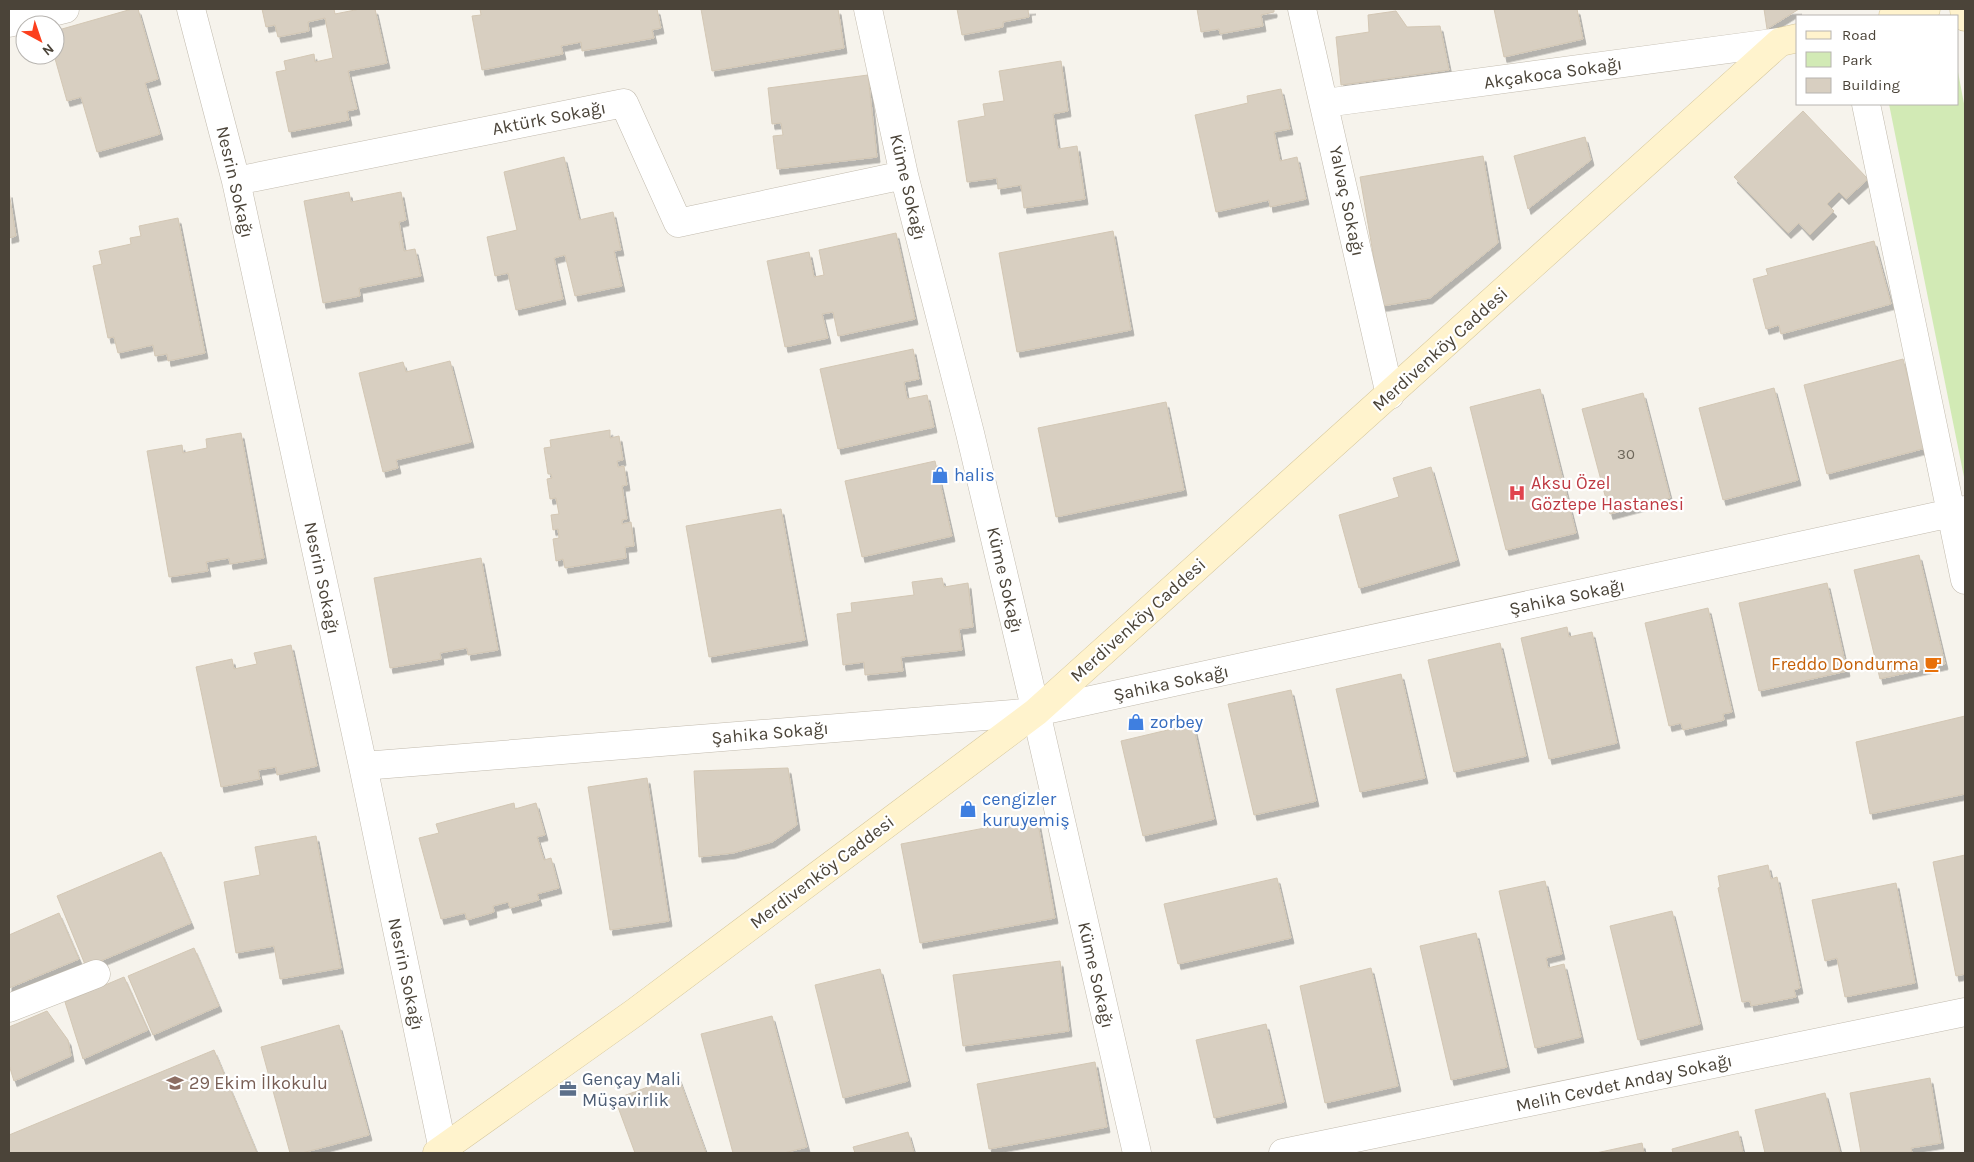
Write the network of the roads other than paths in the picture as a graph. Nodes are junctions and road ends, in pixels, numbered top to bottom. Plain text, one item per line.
1 (65, 9) edge
2 (191, 9) edge
3 (868, 9) edge
4 (1302, 9) edge
5 (1926, 9) edge
6 (1964, 9) edge
7 (1898, 15) edge
8 (1965, 17) edge
9 (9, 23) edge
10 (1789, 40) edge
11 (1325, 103) junction
12 (1866, 105) edge
13 (904, 175) junction
14 (236, 181) junction
15 (1390, 394) junction
16 (1958, 512) edge
17 (1965, 580) edge
18 (1036, 712) junction
19 (363, 766) junction
20 (96, 974) dead end
21 (9, 1008) edge
22 (1965, 1012) edge
23 (440, 1151) edge
24 (1137, 1153) edge
25 (1283, 1153) edge

1 - 9 street
2 - 14 street, Nesrin Sokağı
3 - 13 street, Küme Sokağı
4 - 11 street, Yalvaç Sokağı
5 - 7 street
6 - 8 street
10 - 11 street, Akçakoca Sokağı
10 - 15 street, Merdivenköy Caddesi
11 - 15 street, Yalvaç Sokağı
12 - 16 street
13 - 14 street, Aktürk Sokağı
13 - 18 street, Küme Sokağı
14 - 19 street, Nesrin Sokağı
15 - 18 street, Merdivenköy Caddesi
16 - 17 street
16 - 18 street, Şahika Sokağı
18 - 19 street, Şahika Sokağı
18 - 23 street, Merdivenköy Caddesi
18 - 24 street, Küme Sokağı
19 - 23 street, Nesrin Sokağı
20 - 21 street
22 - 25 street, Melih Cevdet Anday Sokağı

